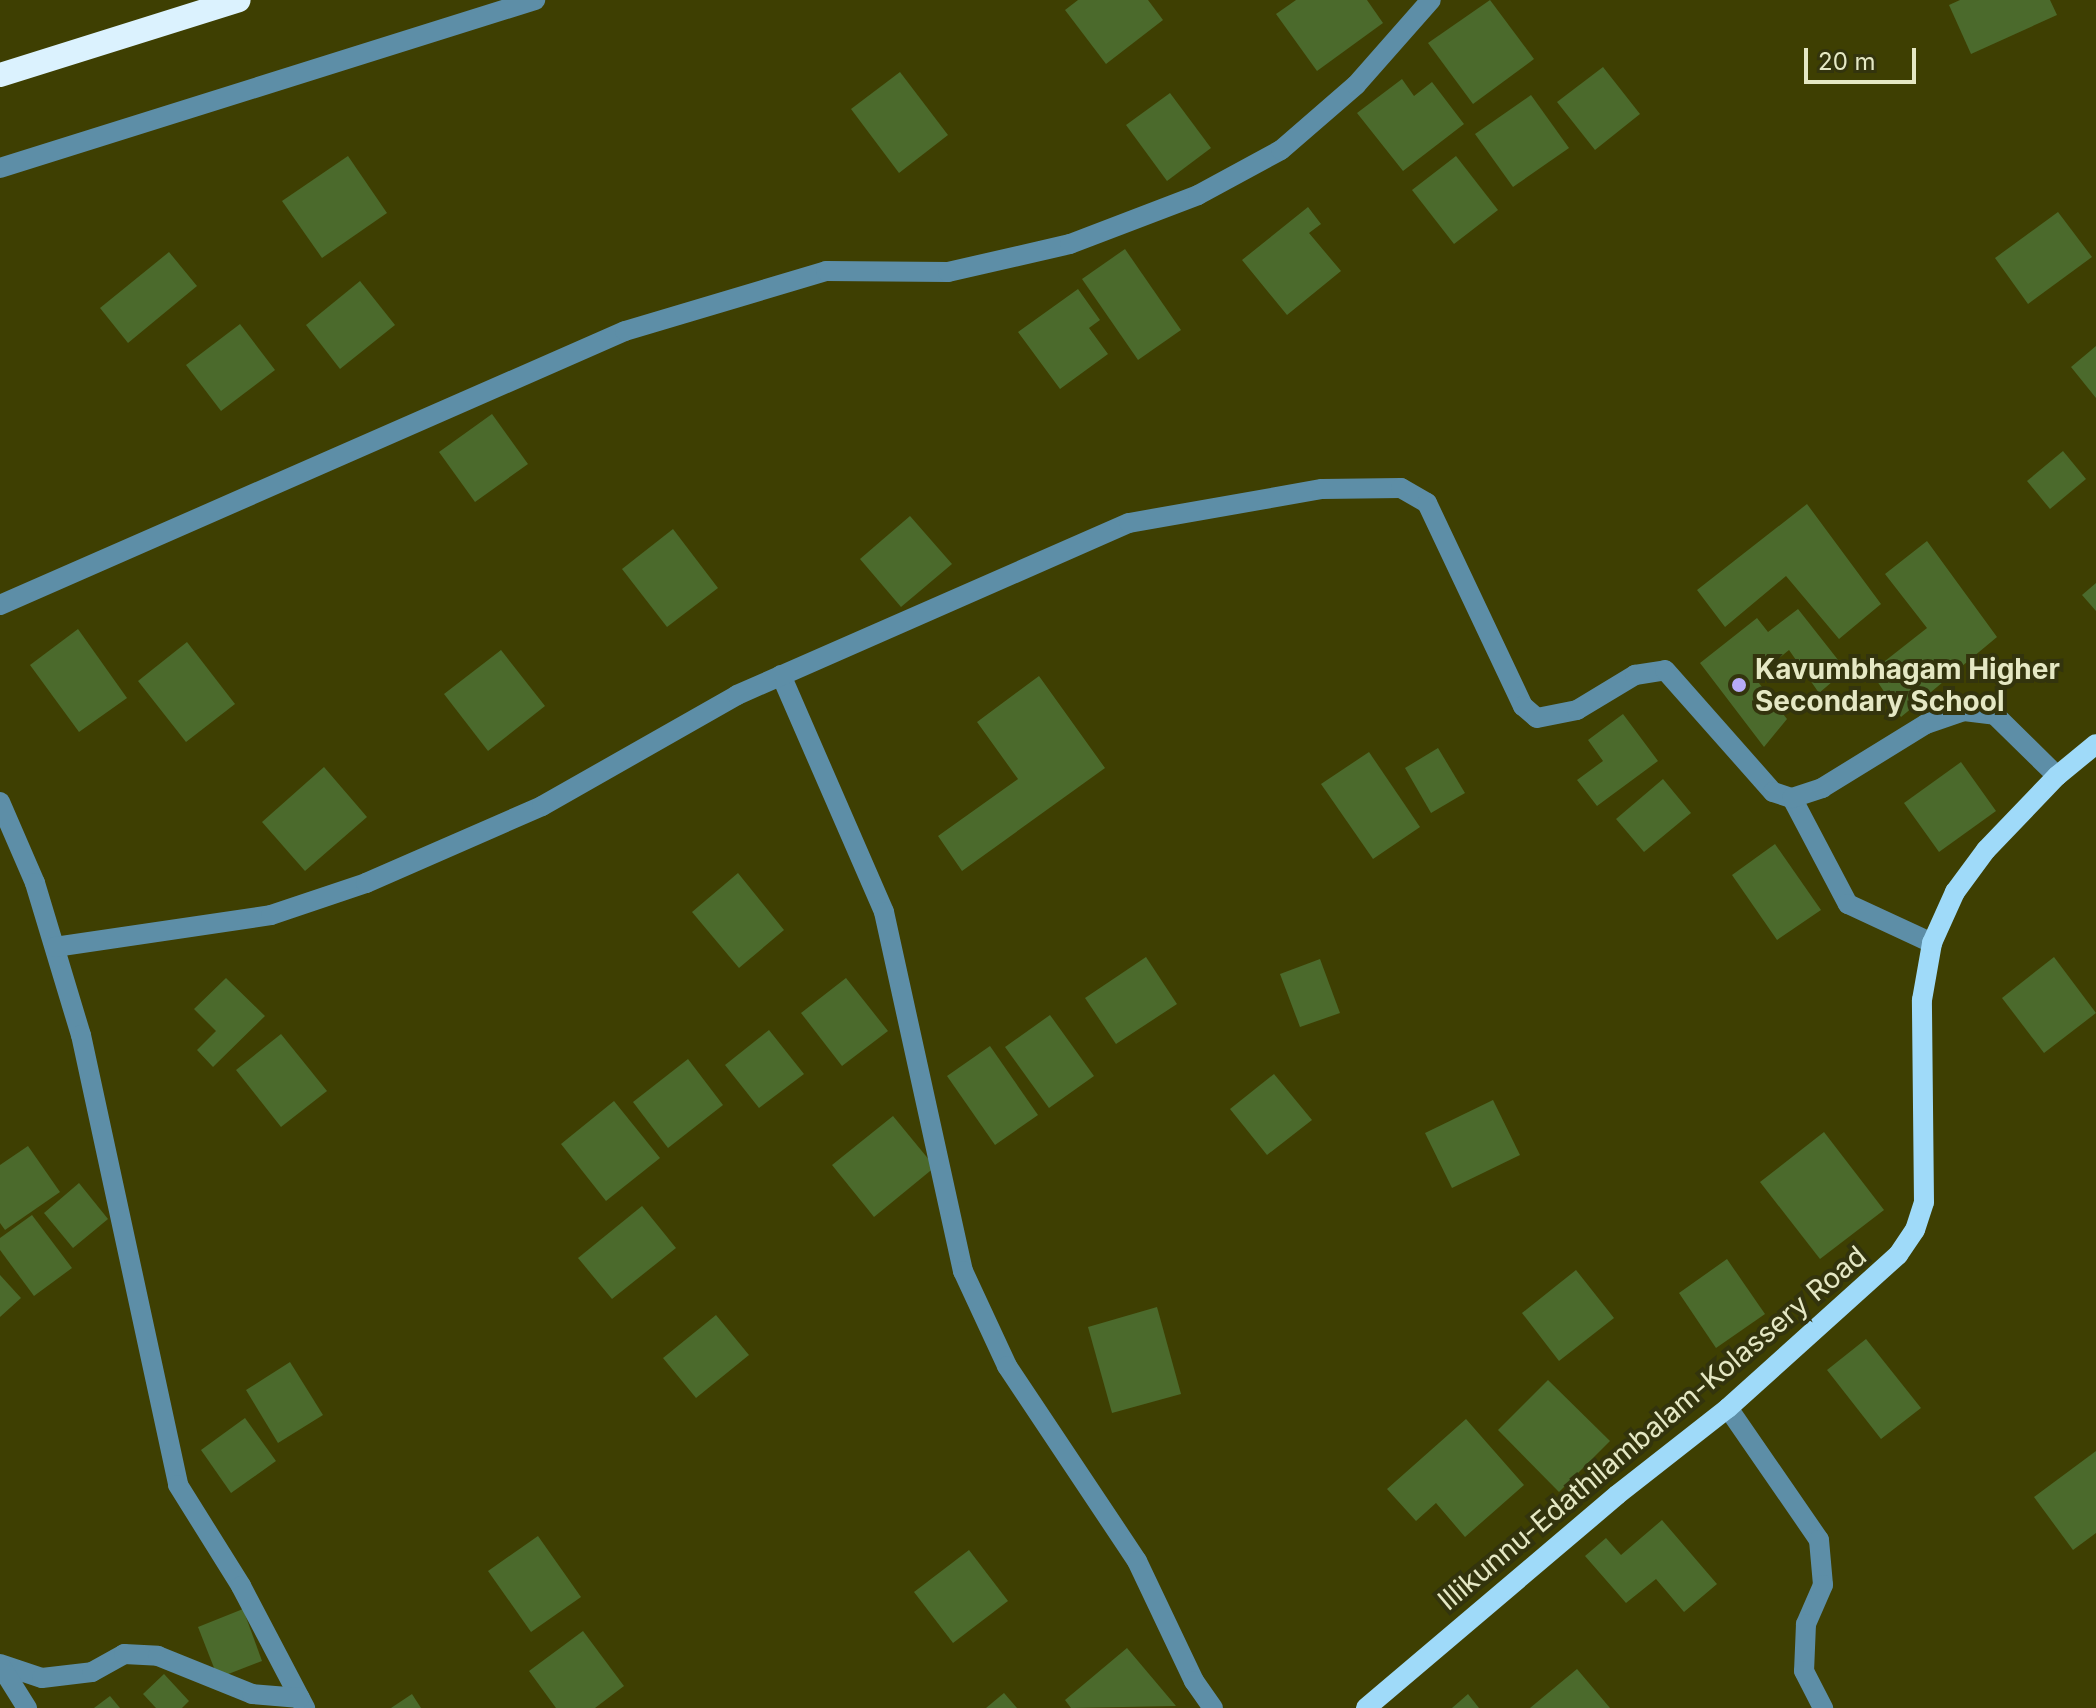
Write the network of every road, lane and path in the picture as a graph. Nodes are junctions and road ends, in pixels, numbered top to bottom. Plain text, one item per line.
1 (239, 0) edge
2 (535, 0) edge
3 (1431, 0) edge
4 (0, 75) edge
5 (0, 168) edge
6 (0, 605) edge
7 (781, 675) junction
8 (2096, 744) edge
9 (2057, 776) junction
10 (1792, 798) junction
11 (0, 802) edge
12 (1932, 943) junction
13 (55, 947) junction
14 (1728, 1408) junction
15 (0, 1664) edge
16 (302, 1703) edge
17 (27, 1708) edge
18 (1213, 1708) edge
19 (1366, 1708) edge
20 (1823, 1708) edge

1 - 4 highway
2 - 5 street
3 - 6 street
7 - 10 street
7 - 13 street
7 - 18 street
8 - 9 main road, Illikunnu-Edathilambalam-Kolassery Road
9 - 10 street
9 - 12 main road, Illikunnu-Edathilambalam-Kolassery Road
10 - 12 street
11 - 13 street
12 - 14 main road, Illikunnu-Edathilambalam-Kolassery Road
13 - 16 street
14 - 19 main road, Illikunnu-Edathilambalam-Kolassery Road
14 - 20 street
15 - 16 street
15 - 17 street

